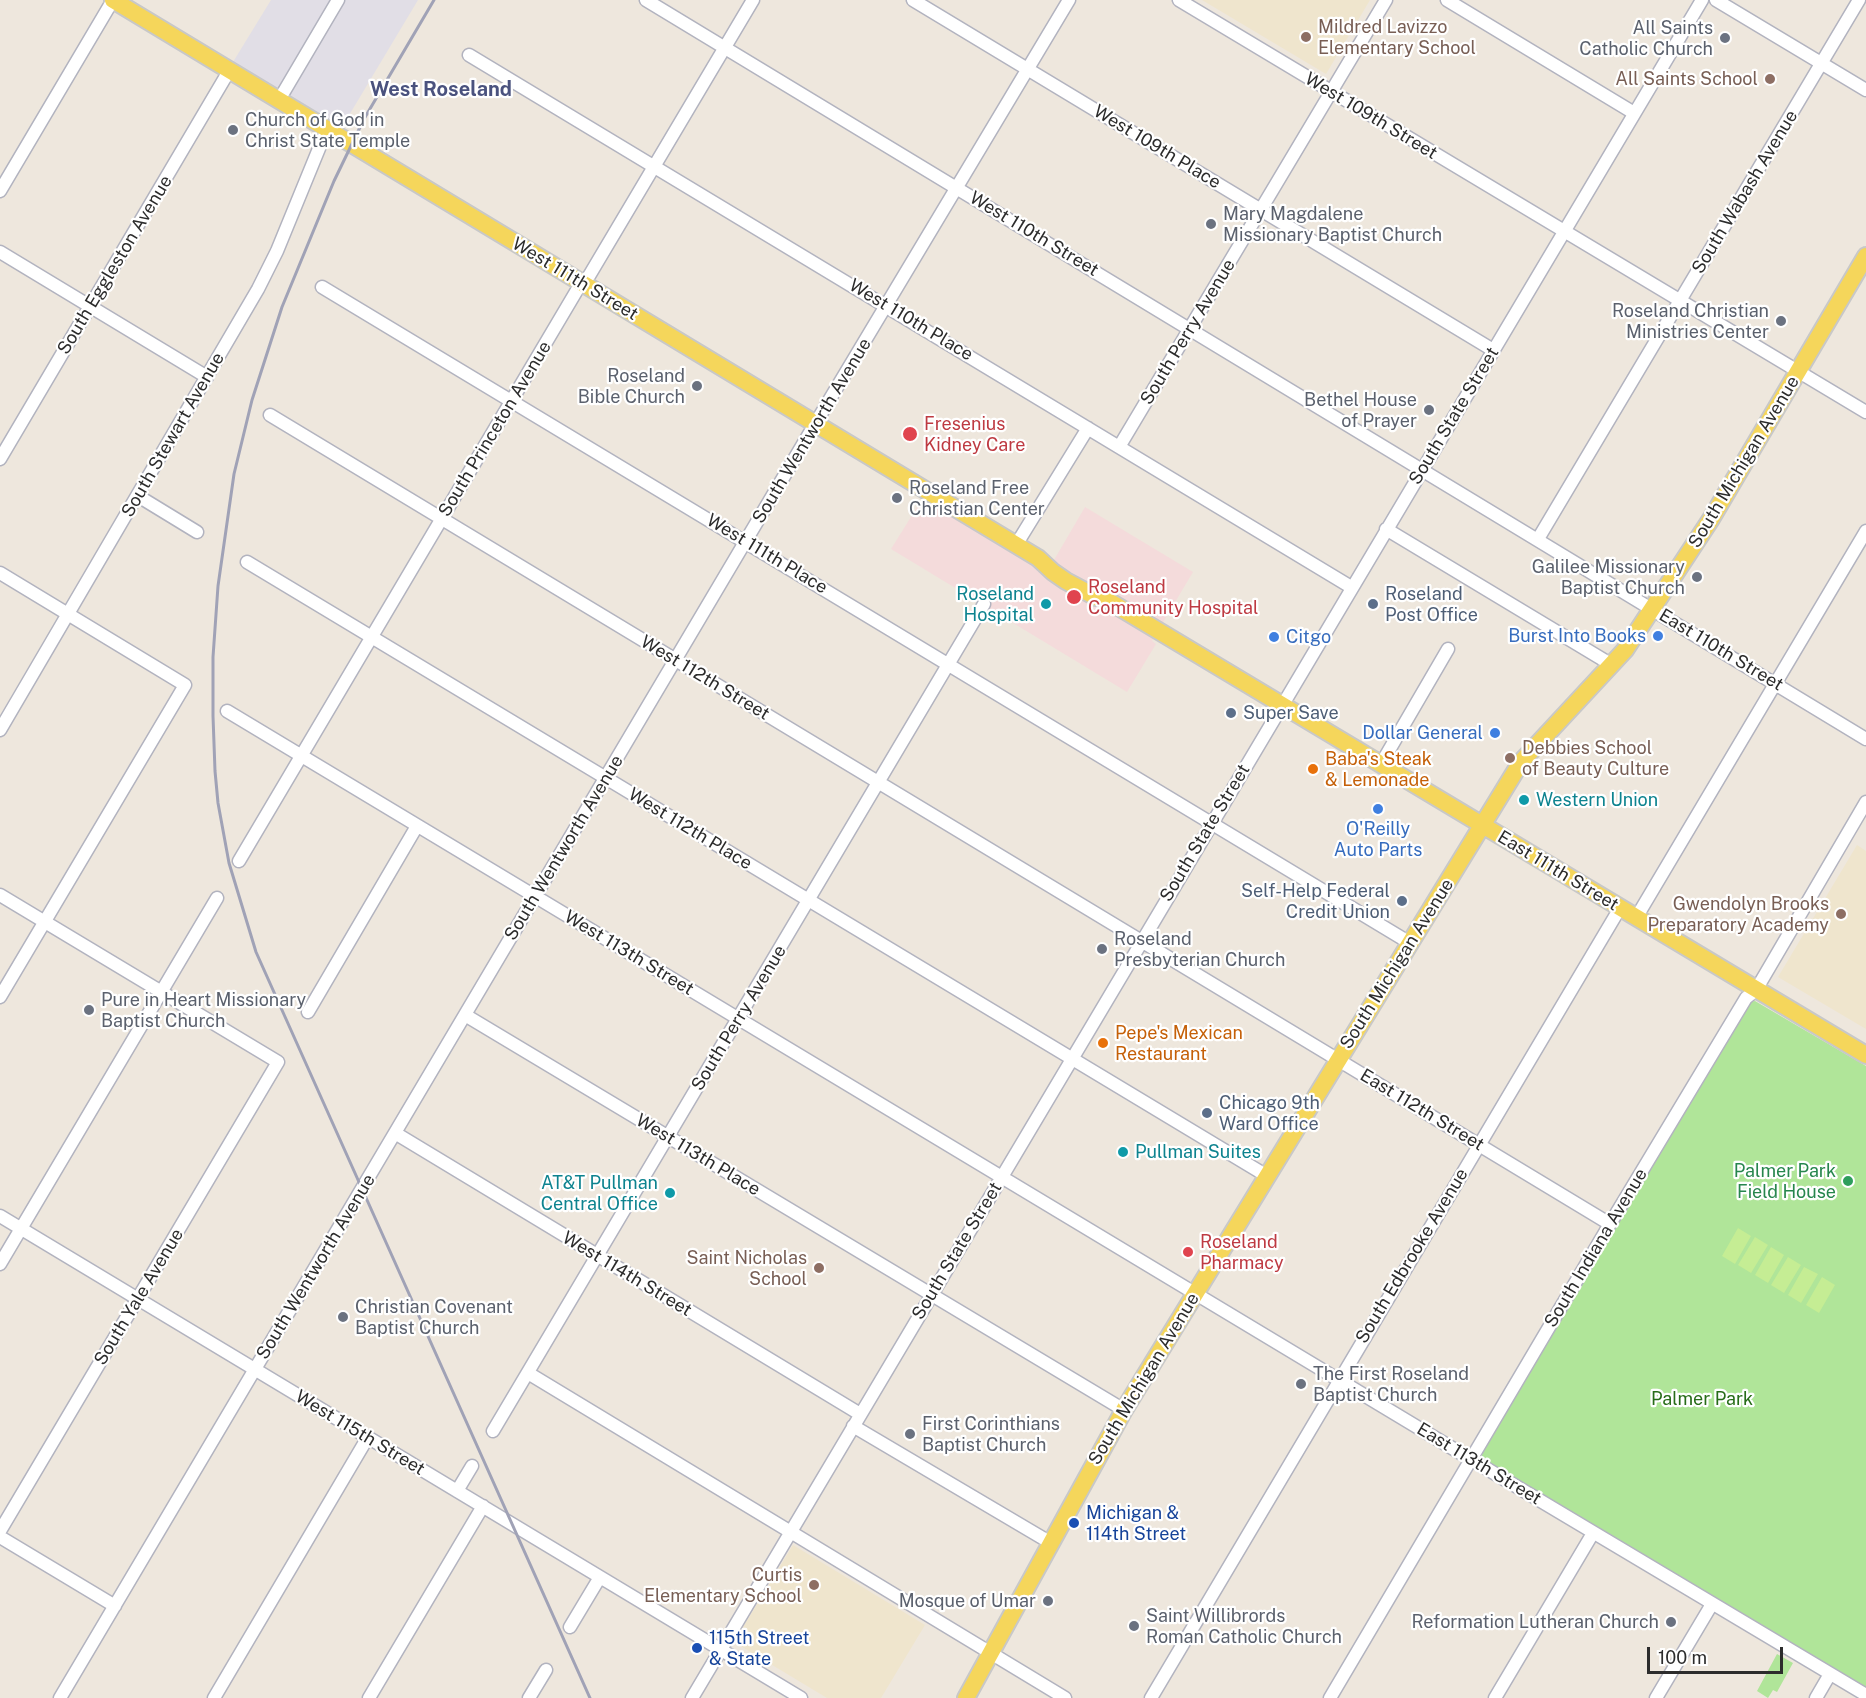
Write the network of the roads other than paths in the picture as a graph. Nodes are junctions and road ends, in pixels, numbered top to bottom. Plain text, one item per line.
1 (113, 0) edge
2 (338, 0) edge
3 (646, 0) edge
4 (753, 0) edge
5 (913, 0) edge
6 (1069, 0) edge
7 (1179, 0) edge
8 (1386, 0) edge
9 (1447, 0) edge
10 (1702, 0) edge
11 (1716, 0) edge
12 (1859, 0) edge
13 (725, 48) junction
14 (469, 55) dead end
15 (1822, 64) junction
16 (1028, 69) junction
17 (230, 71) junction
18 (1866, 90) edge
19 (1331, 92) junction
20 (279, 100) junction
21 (1634, 113) junction
22 (327, 129) junction
23 (655, 165) junction
24 (957, 188) junction
25 (0, 191) edge
26 (1261, 210) junction
27 (1563, 232) junction
28 (0, 252) edge
29 (1866, 256) edge
30 (582, 283) junction
31 (322, 287) dead end
32 (1680, 301) junction
33 (90, 306) junction
34 (886, 306) junction
35 (1190, 328) junction
36 (1493, 350) junction
37 (1798, 372) junction
38 (207, 377) junction
39 (512, 401) junction
40 (1866, 412) edge
41 (270, 416) dead end
42 (815, 424) junction
43 (1088, 428) junction
44 (1119, 447) junction
45 (0, 459) edge
46 (1422, 469) junction
47 (138, 496) junction
48 (441, 519) junction
49 (1386, 529) junction
50 (1866, 531) edge
51 (197, 532) dead end
52 (1538, 539) junction
53 (746, 542) junction
54 (1016, 545) junction
55 (247, 562) dead end
56 (0, 573) edge
57 (1351, 587) junction
58 (984, 604) dead end
59 (1652, 609) junction
60 (68, 614) junction
61 (371, 638) junction
62 (1449, 649) dead end
63 (676, 660) junction
64 (949, 663) junction
65 (1612, 665) junction
66 (1775, 683) junction
67 (1281, 705) junction
68 (227, 711) dead end
69 (0, 730) edge
70 (1866, 739) edge
71 (301, 756) junction
72 (1380, 764) junction
73 (605, 779) junction
74 (879, 782) junction
75 (1866, 802) edge
76 (1211, 822) junction
77 (1482, 825) junction
78 (417, 826) junction
79 (238, 861) dead end
80 (0, 895) edge
81 (535, 897) junction
82 (217, 898) dead end
83 (808, 900) junction
84 (1620, 908) junction
85 (1636, 918) junction
86 (44, 922) junction
87 (1141, 940) junction
88 (1410, 943) junction
89 (1756, 990) junction
90 (162, 992) junction
91 (0, 998) edge
92 (308, 1012) dead end
93 (465, 1015) junction
94 (738, 1019) junction
95 (1866, 1055) edge
96 (1071, 1058) junction
97 (1339, 1059) junction
98 (395, 1133) junction
99 (668, 1137) junction
100 (1479, 1144) junction
101 (1001, 1176) junction
102 (1267, 1176) junction
103 (0, 1216) edge
104 (1610, 1224) junction
105 (21, 1229) junction
106 (597, 1256) junction
107 (0, 1264) edge
108 (1195, 1293) junction
109 (931, 1295) junction
110 (138, 1299) junction
111 (256, 1370) junction
112 (528, 1373) junction
113 (1339, 1380) junction
114 (1124, 1410) junction
115 (856, 1420) junction
116 (493, 1431) dead end
117 (368, 1437) junction
118 (1472, 1460) junction
119 (472, 1466) dead end
120 (457, 1491) junction
121 (483, 1506) junction
122 (0, 1531) edge
123 (790, 1531) junction
124 (1593, 1533) junction
125 (0, 1537) edge
126 (1051, 1544) junction
127 (600, 1577) junction
128 (1712, 1604) junction
129 (115, 1606) junction
130 (570, 1627) dead end
131 (720, 1649) junction
132 (992, 1654) junction
133 (546, 1670) dead end
134 (1830, 1674) junction
135 (1866, 1695) edge
136 (60, 1698) edge
137 (214, 1698) edge
138 (369, 1698) edge
139 (529, 1698) edge
140 (692, 1698) edge
141 (801, 1698) edge
142 (966, 1698) edge
143 (1065, 1698) edge
144 (1151, 1698) edge
145 (1330, 1698) edge
146 (1495, 1698) edge
147 (1656, 1698) edge
148 (1816, 1698) edge

1 - 17 main road, West 111th Street
1 - 25 street
2 - 20 street
3 - 13 street, West 110th Street
4 - 13 street, South Princeton Avenue
5 - 16 street, West 109th Place
6 - 16 street, South Wentworth Avenue
7 - 19 street, West 109th Street
8 - 19 street, South Perry Avenue
9 - 21 street
10 - 21 street, South State Street
11 - 15 street
12 - 15 street, South Wabash Avenue
13 - 23 street, South Princeton Avenue
13 - 24 street, West 110th Street
14 - 23 street, West 110th Place
15 - 18 street
15 - 32 street, South Wabash Avenue
16 - 24 street, South Wentworth Avenue
16 - 26 street, West 109th Place
17 - 20 main road, West 111th Street
17 - 33 street, South Eggleston Avenue
19 - 26 street, South Perry Avenue
19 - 27 street, West 109th Street
20 - 22 main road, West 111th Street
21 - 27 street, South State Street
22 - 30 main road, West 111th Street
22 - 38 street, South Stewart Avenue
23 - 30 street, South Princeton Avenue
23 - 34 street, West 110th Place
24 - 34 street, South Wentworth Avenue
24 - 35 street, West 110th Street
26 - 35 street, South Perry Avenue
26 - 36 street, West 109th Place
27 - 32 street, West 109th Street
27 - 36 street, South State Street
28 - 33 street
29 - 37 main road, South Michigan Avenue
30 - 39 street, South Princeton Avenue
30 - 42 main road, West 111th Street
31 - 39 street, West 111th Place
32 - 37 street, West 109th Street
32 - 52 street, South Wabash Avenue
33 - 38 street
33 - 45 street, South Eggleston Avenue
34 - 42 street, South Wentworth Avenue
34 - 43 street, West 110th Place
35 - 44 street, South Perry Avenue
35 - 46 street, West 110th Street
36 - 46 street, South State Street
37 - 40 street, West 109th Street
37 - 59 main road, South Michigan Avenue
38 - 47 street, South Stewart Avenue
39 - 48 street, South Princeton Avenue
39 - 53 street, West 111th Place
41 - 48 street, West 112th Street
42 - 53 street, South Wentworth Avenue
42 - 54 main road, West 111th Street
43 - 44 street, West 110th Place
43 - 54 street
44 - 57 street, West 110th Place
46 - 49 street, South State Street
46 - 52 street, East 110th Street
47 - 51 street
47 - 60 street, South Stewart Avenue
48 - 61 street, South Princeton Avenue
48 - 63 street, West 112th Street
49 - 57 street, South State Street
49 - 65 street
50 - 66 street
52 - 59 street, East 110th Street
53 - 63 street, South Wentworth Avenue
53 - 64 street, West 111th Place
54 - 67 main road, West 111th Street
55 - 61 street, West 112th Place
56 - 60 street
57 - 67 street, South State Street
58 - 64 street, South Perry Avenue
59 - 65 main road, South Michigan Avenue
59 - 66 street, East 110th Street
60 - 69 street, South Stewart Avenue
60 - 86 street
61 - 71 street, South Princeton Avenue
61 - 73 street, West 112th Place
62 - 72 street
63 - 73 street, South Wentworth Avenue
63 - 74 street, West 112th Street
64 - 74 street, South Perry Avenue
64 - 76 street, West 111th Place
65 - 77 main road, South Michigan Avenue
66 - 70 street, East 110th Street
66 - 85 street
67 - 72 main road, East 111th Street
67 - 76 street, South State Street
68 - 71 street, West 113th Street
71 - 78 street, West 113th Street
71 - 79 street, South Princeton Avenue
72 - 77 main road, East 111th Street
73 - 81 street, South Wentworth Avenue
73 - 83 street, West 112th Place
74 - 83 street, South Perry Avenue
74 - 87 street, West 112th Street
75 - 89 street, South Indiana Avenue
76 - 87 street, South State Street
76 - 88 street, West 111th Place
77 - 84 main road, East 111th Street
77 - 88 main road, South Michigan Avenue
78 - 81 street, West 113th Street
78 - 92 street
80 - 86 street
81 - 93 street, South Wentworth Avenue
81 - 94 street, West 113th Street
82 - 90 street
83 - 94 street, South Perry Avenue
83 - 96 street, West 112th Place
84 - 85 main road, East 111th Street
84 - 100 street, South Edbrooke Avenue
85 - 89 main road, East 111th Street
86 - 90 street
86 - 91 street
87 - 96 street, South State Street
87 - 97 street, East 112th Street
88 - 97 main road, South Michigan Avenue
89 - 95 main road, East 111th Street
89 - 104 street, South Indiana Avenue
90 - 105 street
90 - 110 street, South Yale Avenue
93 - 98 street, South Wentworth Avenue
93 - 99 street, West 113th Place
94 - 99 street, South Perry Avenue
94 - 101 street, West 113th Street
96 - 101 street, South State Street
96 - 102 street, West 112th Place
97 - 100 street, East 112th Street
97 - 102 main road, South Michigan Avenue
98 - 106 street, West 114th Street
98 - 111 street, South Wentworth Avenue
99 - 106 street, South Perry Avenue
99 - 109 street, West 113th Place
100 - 104 street, East 112th Street
100 - 113 street, South Edbrooke Avenue
101 - 108 street, East 113th Street
101 - 109 street, South State Street
102 - 108 main road, South Michigan Avenue
103 - 105 street, West 115th Street
104 - 118 street, South Indiana Avenue
105 - 107 street
105 - 110 street, West 115th Street
106 - 112 street, South Perry Avenue
106 - 115 street, West 114th Street
108 - 113 street, East 113th Street
108 - 114 main road, South Michigan Avenue
109 - 114 street, West 113th Place
109 - 115 street, South State Street
110 - 111 street, West 115th Street
110 - 122 street, South Yale Avenue
111 - 117 street, West 115th Street
111 - 129 street, South Wentworth Avenue
112 - 116 street, South Perry Avenue
112 - 123 street
113 - 118 street, East 113th Street
113 - 144 street, South Edbrooke Avenue
114 - 126 main road, South Michigan Avenue
115 - 123 street, South State Street
115 - 126 street, West 114th Street
117 - 120 street, West 115th Street
117 - 137 street
118 - 124 street, East 113th Street
118 - 145 street, South Indiana Avenue
119 - 120 street
120 - 121 street, West 115th Street
121 - 127 street, West 115th Street
121 - 138 street
123 - 131 street, South State Street
123 - 132 street
124 - 128 street, East 113th Street
124 - 146 street
125 - 129 street
126 - 132 main road, South Michigan Avenue
127 - 130 street
127 - 131 street, West 115th Street
128 - 134 street, East 113th Street
128 - 147 street
129 - 136 street, South Wentworth Avenue
131 - 140 street, South State Street
131 - 141 street, West 115th Street
132 - 142 main road, South Michigan Avenue
132 - 143 street
133 - 139 street
134 - 135 street, East 113th Street
134 - 148 street

